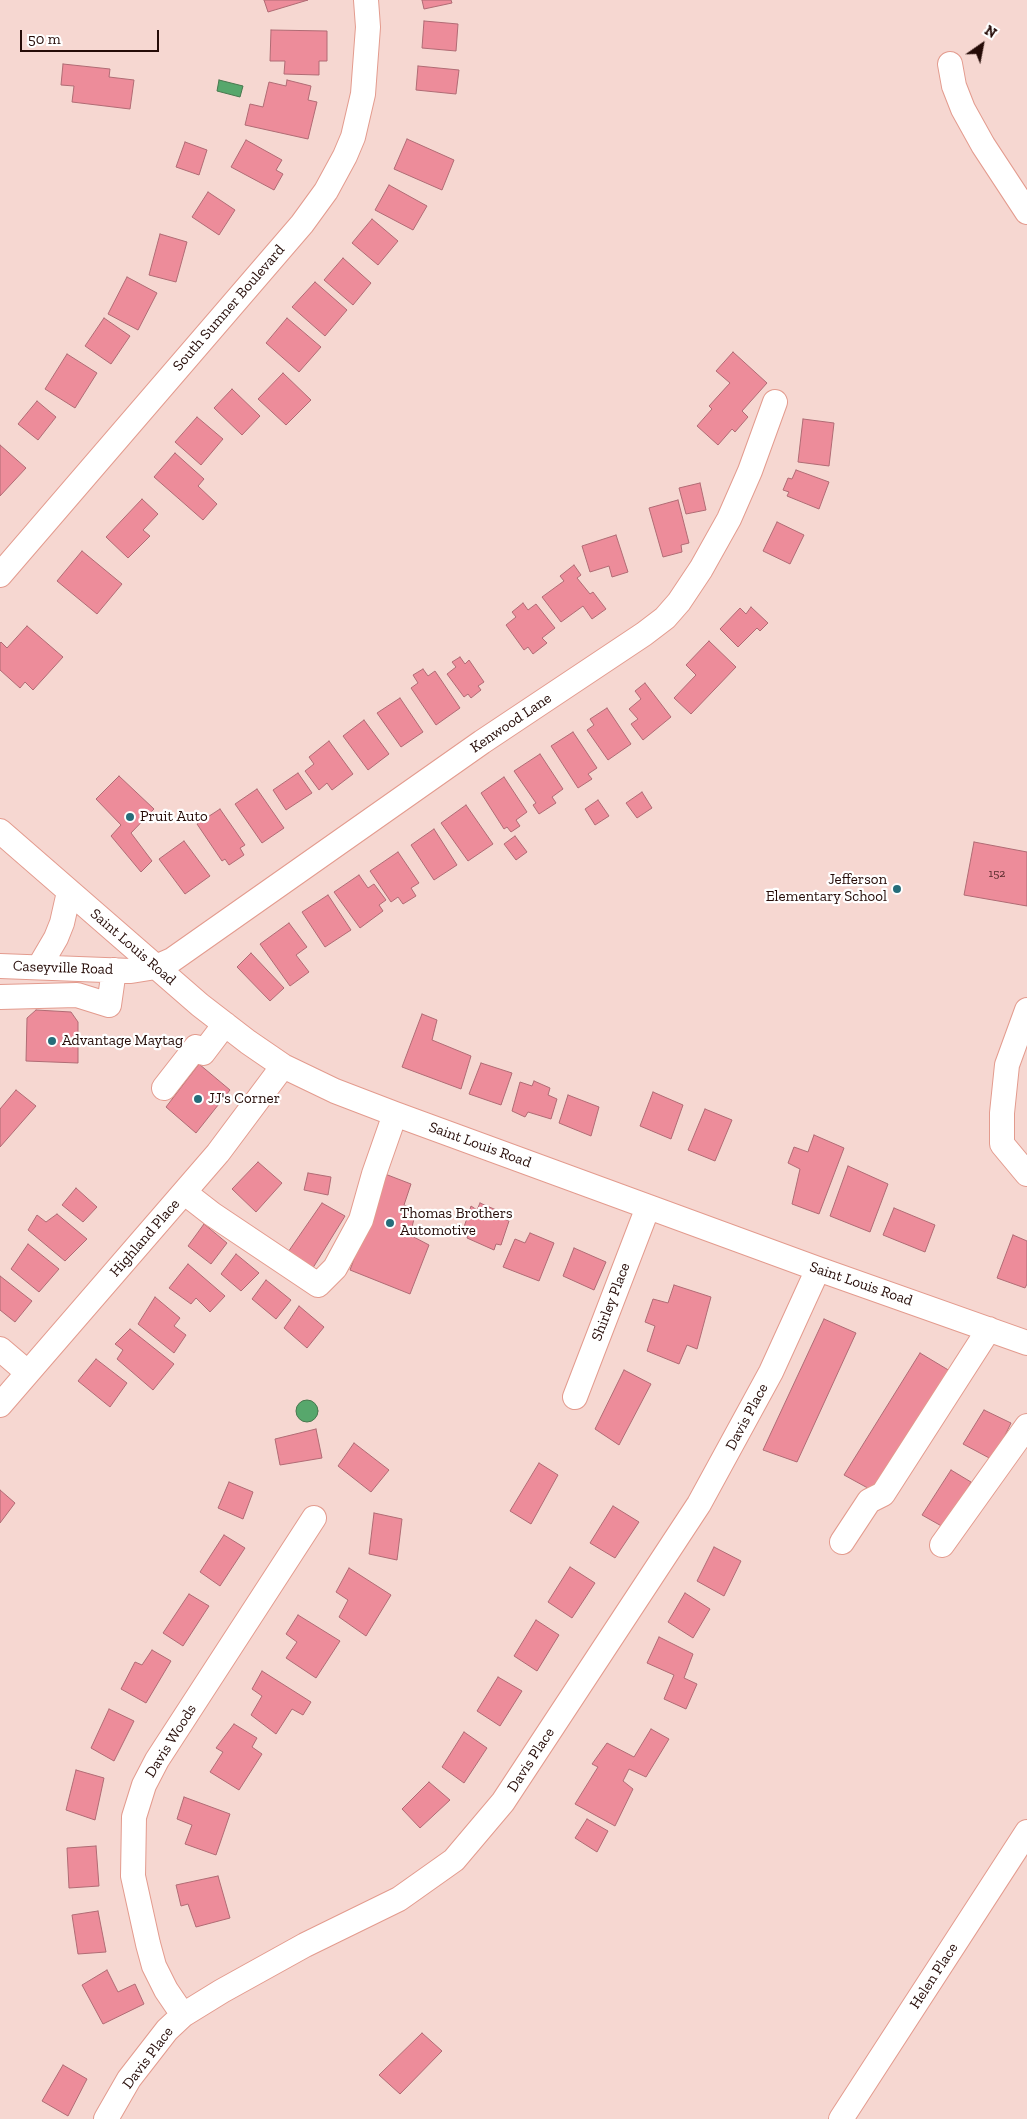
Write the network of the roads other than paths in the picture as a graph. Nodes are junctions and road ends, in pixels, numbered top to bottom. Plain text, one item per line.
1 (366, 0) edge
2 (950, 64) dead end
3 (1020, 182) edge
4 (1027, 212) edge
5 (775, 402) dead end
6 (0, 575) edge
7 (0, 831) edge
8 (69, 892) junction
9 (1, 966) edge
10 (39, 967) junction
11 (156, 967) junction
12 (114, 970) junction
13 (1, 997) edge
14 (1027, 1010) edge
15 (225, 1024) junction
16 (283, 1066) junction
17 (164, 1088) dead end
18 (395, 1114) junction
19 (1027, 1174) edge
20 (185, 1193) junction
21 (648, 1207) junction
22 (818, 1269) junction
23 (989, 1329) junction
24 (1027, 1343) edge
25 (0, 1349) edge
26 (27, 1372) junction
27 (575, 1397) dead end
28 (0, 1405) edge
29 (1027, 1426) edge
30 (314, 1518) dead end
31 (842, 1542) dead end
32 (942, 1545) dead end
33 (1027, 1832) edge
34 (183, 2016) junction
35 (106, 2119) edge
36 (841, 2119) edge

1 - 6 street, South Sumner Boulevard
2 - 3 street
3 - 4 street
5 - 11 street, Kenwood Lane
7 - 8 street, Saint Louis Road
8 - 10 street
8 - 11 street, Saint Louis Road
9 - 10 street, Caseyville Road
9 - 13 street
10 - 12 street, Caseyville Road
11 - 12 street, Caseyville Road
11 - 15 street, Saint Louis Road
12 - 13 street
14 - 19 street
15 - 16 street, Saint Louis Road
15 - 17 street
16 - 18 street, Saint Louis Road
16 - 20 street, Highland Place
18 - 20 street
18 - 21 street, Saint Louis Road
20 - 26 street, Highland Place
21 - 22 street, Saint Louis Road
21 - 27 street, Shirley Place
22 - 23 street, Saint Louis Road
22 - 34 street, Davis Place
23 - 24 street, Saint Louis Road
23 - 31 street
25 - 26 street
26 - 28 street, Highland Place
29 - 32 street
30 - 34 street, Davis Woods
33 - 36 street, Helen Place
34 - 35 street, Davis Place

